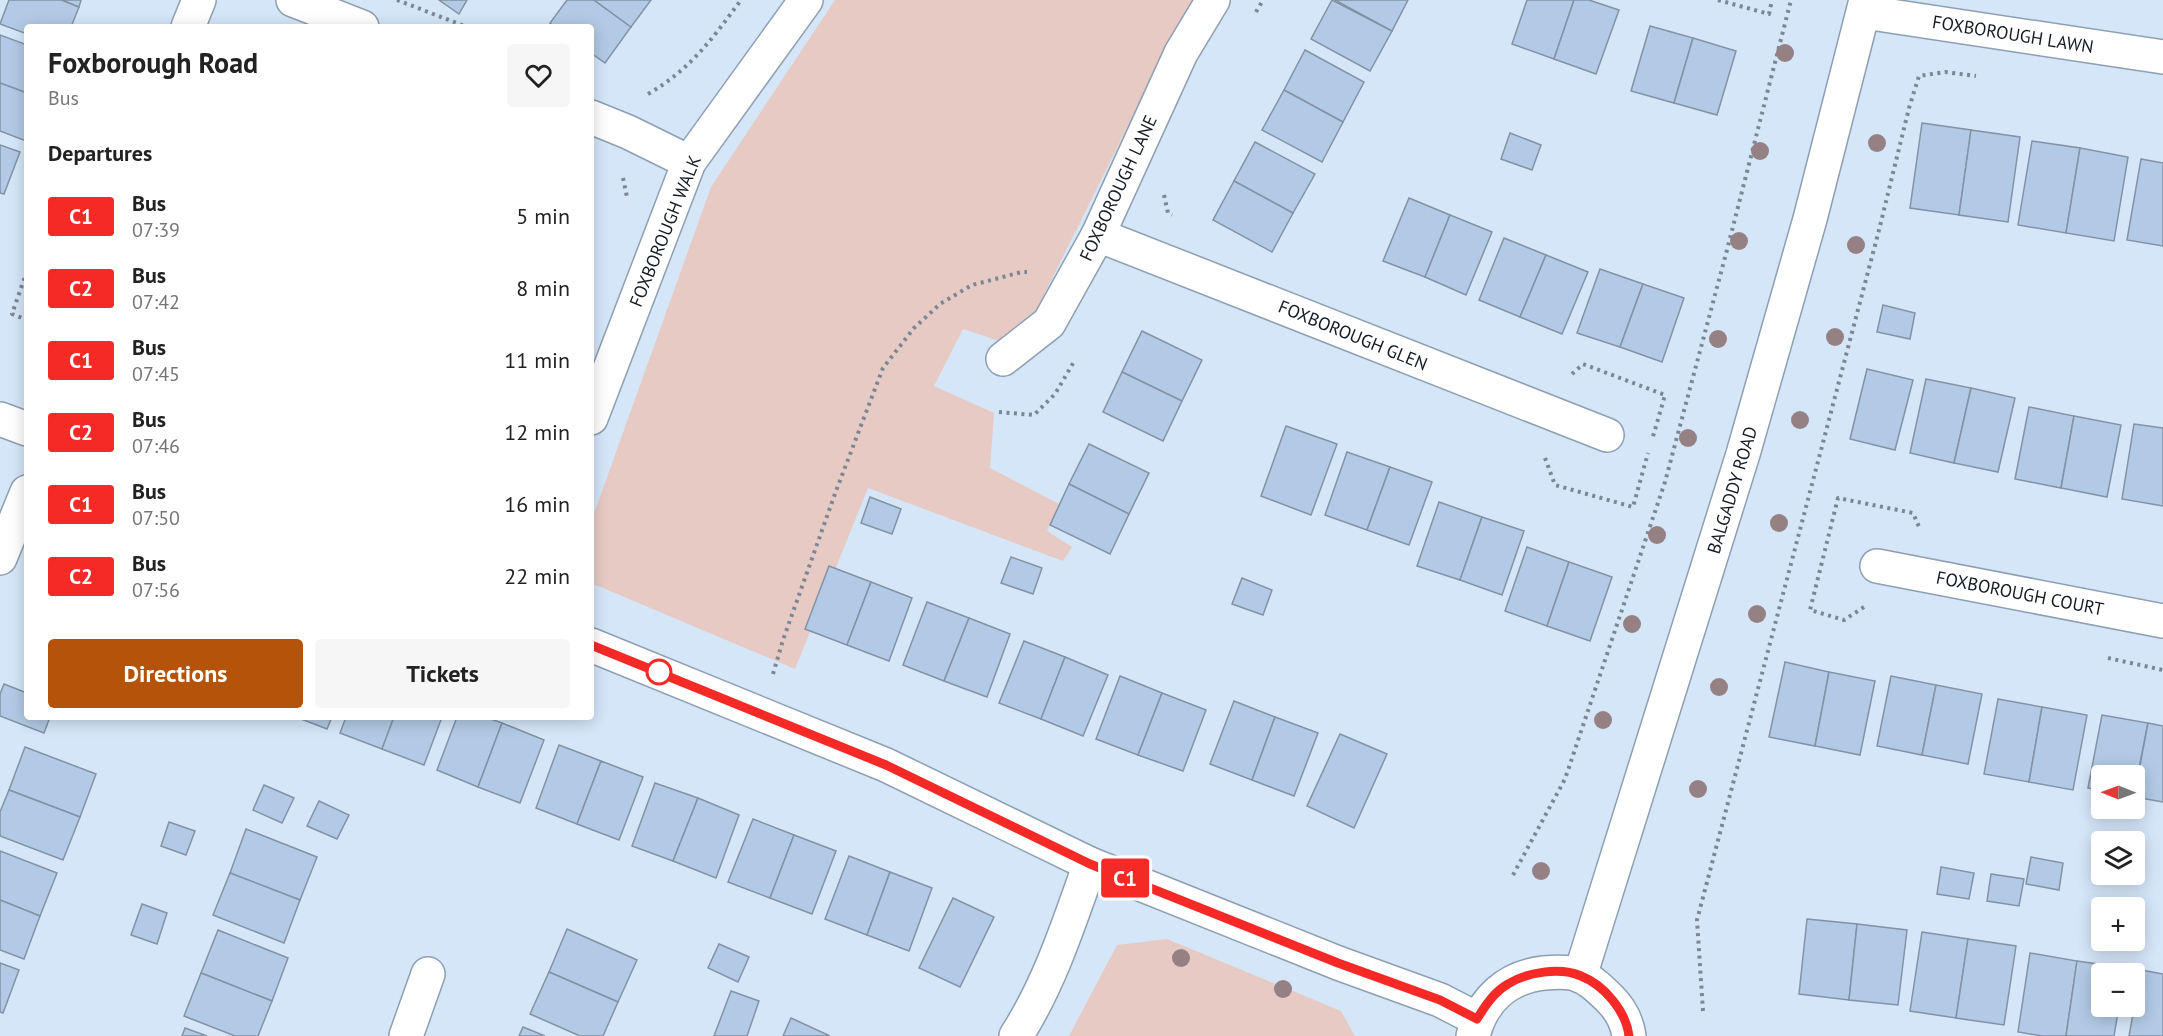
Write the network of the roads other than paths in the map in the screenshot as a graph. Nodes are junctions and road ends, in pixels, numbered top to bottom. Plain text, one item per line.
1 (199, 0) edge
2 (293, 0) edge
3 (806, 0) edge
4 (1213, 0) edge
5 (1865, 6) edge
6 (189, 24) edge
7 (354, 24) edge
8 (2163, 57) edge
9 (594, 118) edge
10 (689, 162) junction
11 (1098, 235) junction
12 (1003, 359) dead end
13 (594, 410) edge
14 (0, 419) edge
15 (24, 428) edge
16 (1606, 435) dead end
17 (24, 499) edge
18 (0, 558) edge
19 (1877, 566) dead end
20 (2163, 621) edge
21 (594, 646) edge
22 (1090, 864) junction
23 (428, 974) dead end
24 (1580, 976) junction
25 (1475, 1027) edge
26 (406, 1036) edge
27 (1016, 1036) edge
28 (1629, 1036) edge

1 - 6 street
2 - 7 street
3 - 10 street, FOXBOROUGH WALK
4 - 11 street, FOXBOROUGH LANE
5 - 8 street, FOXBOROUGH LAWN
5 - 24 street, BALGADDY ROAD
9 - 10 street
10 - 13 street, FOXBOROUGH WALK
11 - 12 street, FOXBOROUGH LANE
11 - 16 street, FOXBOROUGH GLEN
14 - 15 street
17 - 18 street
19 - 20 street, FOXBOROUGH COURT
21 - 22 street
22 - 25 street
22 - 27 street
23 - 26 street
24 - 25 street
24 - 28 street

